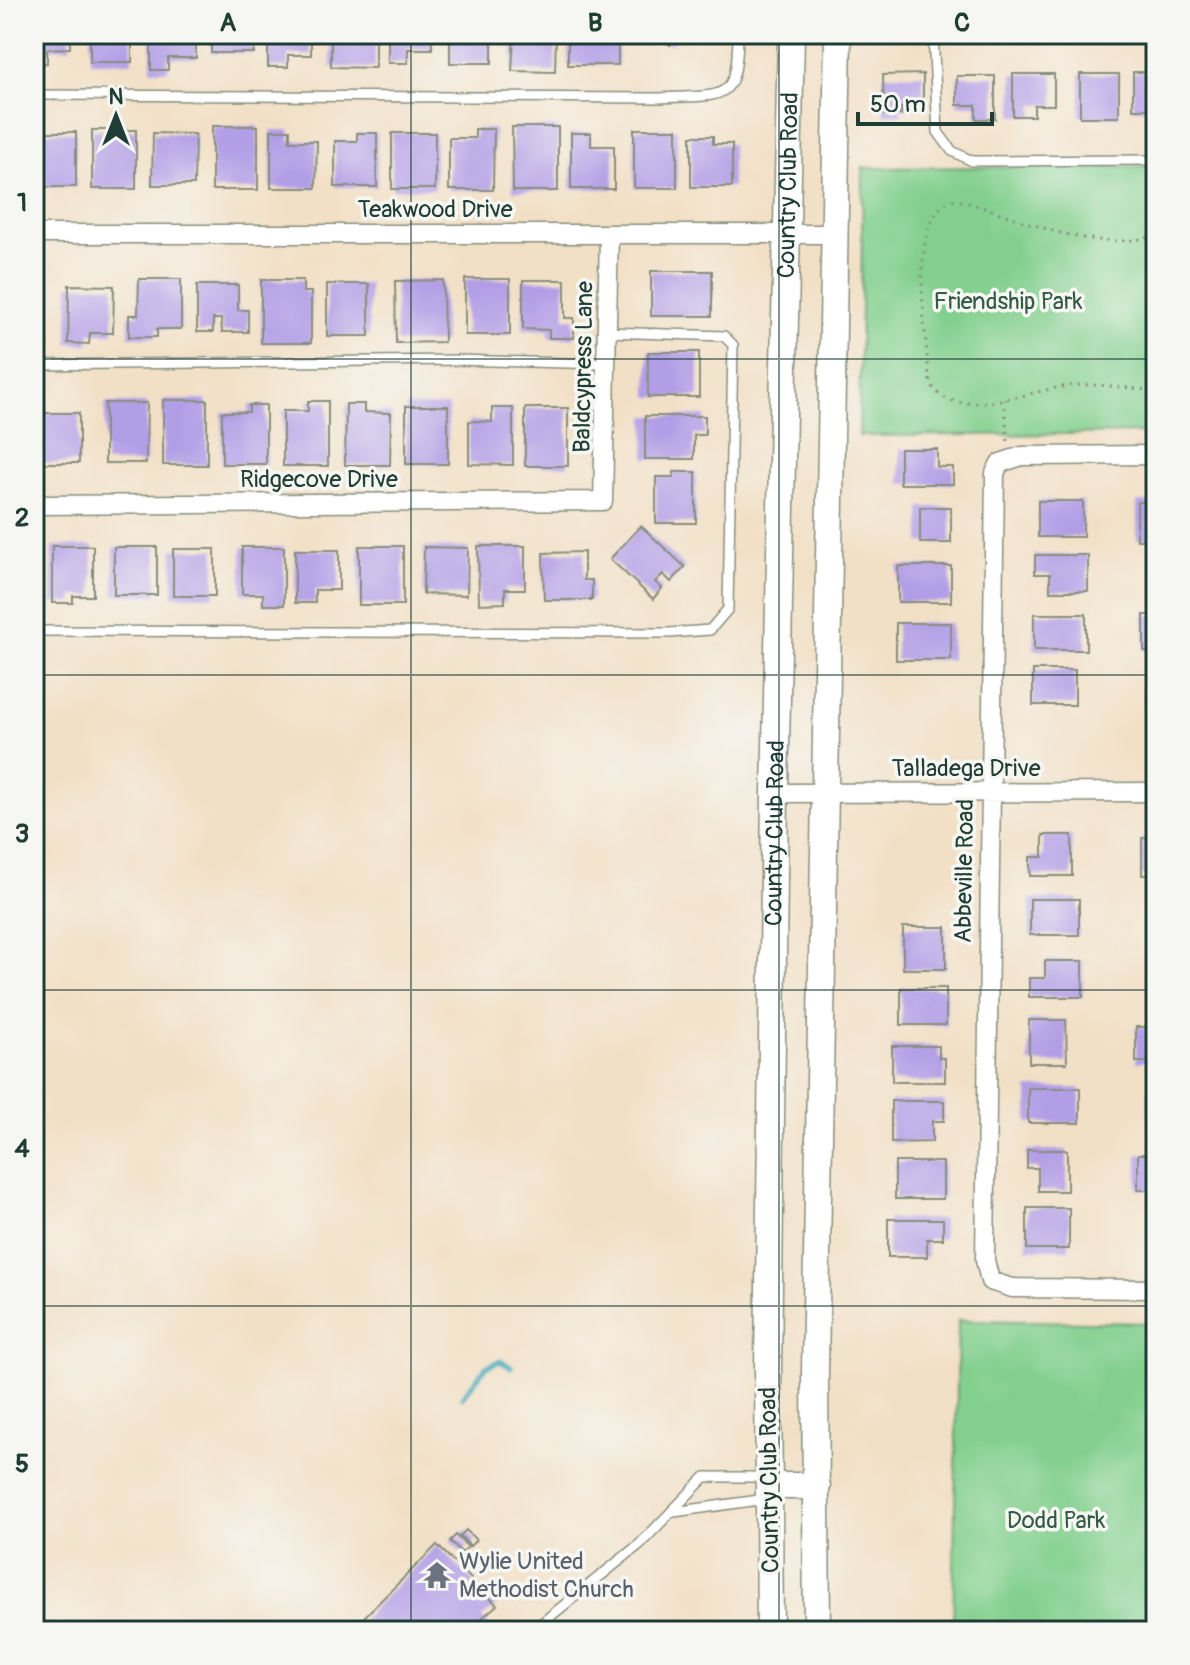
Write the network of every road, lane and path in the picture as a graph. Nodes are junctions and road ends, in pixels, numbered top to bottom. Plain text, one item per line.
1 (738, 34) edge
2 (791, 34) edge
3 (838, 34) edge
4 (933, 34) edge
5 (34, 95) edge
6 (1156, 160) edge
7 (34, 234) edge
8 (609, 234) junction
9 (788, 234) junction
10 (836, 234) junction
11 (1156, 236) edge
12 (608, 332) junction
13 (607, 364) junction
14 (34, 365) edge
15 (1156, 391) edge
16 (1004, 399) junction
17 (1008, 442) dead end
18 (1156, 455) edge
19 (603, 501) joint
20 (34, 505) edge
21 (34, 631) edge
22 (825, 792) junction
23 (989, 792) junction
24 (1156, 792) edge
25 (775, 793) junction
26 (1156, 1289) edge
27 (817, 1486) junction
28 (770, 1487) junction
29 (674, 1512) junction
30 (532, 1631) edge
31 (770, 1631) edge
32 (817, 1631) edge

1 - 5 lane
2 - 9 main road, Country Club Road
3 - 10 main road, Country Club Road
4 - 6 lane
7 - 8 street, Teakwood Drive
8 - 9 street, Teakwood Drive
8 - 12 street, Baldcypress Lane
9 - 10 street, Teakwood Drive
9 - 25 main road, Country Club Road
10 - 22 main road, Country Club Road
11 - 16 path
12 - 13 street, Baldcypress Lane
12 - 21 lane
13 - 14 lane
13 - 19 street, Baldcypress Lane
15 - 16 path
16 - 17 path
18 - 23 street, Abbeville Road
19 - 20 street, Ridgecove Drive
22 - 23 street, Talladega Drive
22 - 25 street, Talladega Drive
22 - 27 main road, Country Club Road
23 - 24 street, Talladega Drive
23 - 26 street, Abbeville Road
25 - 28 main road, Country Club Road
27 - 28 main road
27 - 32 main road, Country Club Road
28 - 29 lane
28 - 29 lane
28 - 31 main road, Country Club Road
29 - 30 lane

